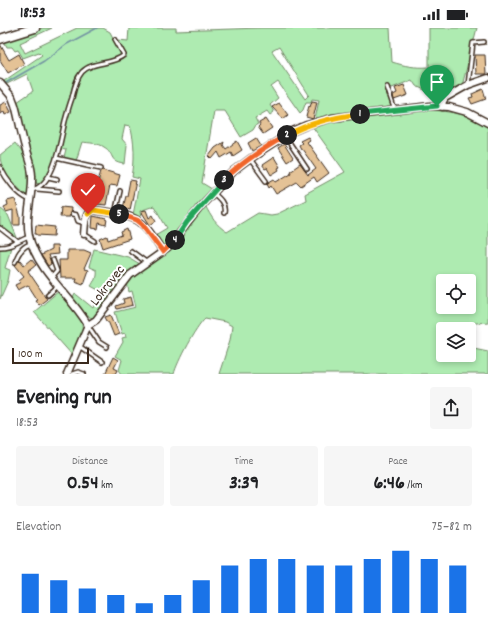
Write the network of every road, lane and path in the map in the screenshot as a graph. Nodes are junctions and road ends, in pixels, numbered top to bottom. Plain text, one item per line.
1 (35, 28) edge
2 (0, 39) edge
3 (116, 39) dead end
4 (484, 42) dead end
5 (488, 78) edge
6 (468, 85) junction
7 (2, 86) edge
8 (387, 87) dead end
9 (442, 107) junction
10 (395, 111) junction
11 (488, 123) edge
12 (285, 136) junction
13 (56, 158) junction
14 (250, 158) junction
15 (0, 167) edge
16 (101, 168) dead end
17 (306, 170) dead end
18 (48, 177) junction
19 (57, 179) dead end
20 (266, 181) dead end
21 (34, 189) junction
22 (59, 191) dead end
23 (120, 191) dead end
24 (213, 193) junction
25 (30, 200) junction
26 (224, 213) dead end
27 (72, 214) dead end
28 (115, 214) junction
29 (86, 223) junction
30 (0, 228) edge
31 (84, 234) joint
32 (30, 240) junction
33 (95, 241) dead end
34 (18, 242) junction
35 (0, 247) edge
36 (131, 251) dead end
37 (163, 252) junction
38 (53, 260) dead end
39 (15, 262) dead end
40 (146, 262) junction
41 (51, 278) junction
42 (58, 286) junction
43 (48, 295) dead end
44 (88, 325) junction
45 (79, 346) junction
46 (107, 347) dead end
47 (102, 362) dead end
48 (67, 374) edge
49 (72, 374) edge
50 (84, 374) edge

1 - 2 street
3 - 13 lane
4 - 6 lane
5 - 6 street
6 - 9 street
7 - 21 street, Lokrovec
8 - 10 lane
9 - 10 street, Lokrovec
9 - 11 street, Lokrovec
10 - 12 street, Lokrovec
12 - 14 street, Lokrovec
12 - 17 lane
13 - 16 lane
13 - 18 lane
14 - 20 lane
14 - 24 street, Lokrovec
15 - 25 lane
18 - 19 lane
18 - 21 lane
21 - 22 lane
21 - 25 street, Lokrovec
23 - 28 lane
24 - 26 lane
24 - 37 street, Lokrovec
25 - 32 street, Lokrovec
27 - 29 lane
28 - 29 street
28 - 37 street
29 - 31 street
30 - 34 lane
31 - 33 lane
32 - 34 lane
32 - 39 lane
32 - 41 street, Lokrovec
34 - 35 lane
36 - 40 lane
37 - 40 street, Lokrovec
38 - 41 lane
40 - 44 street, Lokrovec
41 - 42 street, Lokrovec
42 - 43 lane
42 - 44 street, Lokrovec
44 - 45 street
44 - 46 lane
45 - 47 lane
45 - 48 street
49 - 50 lane

